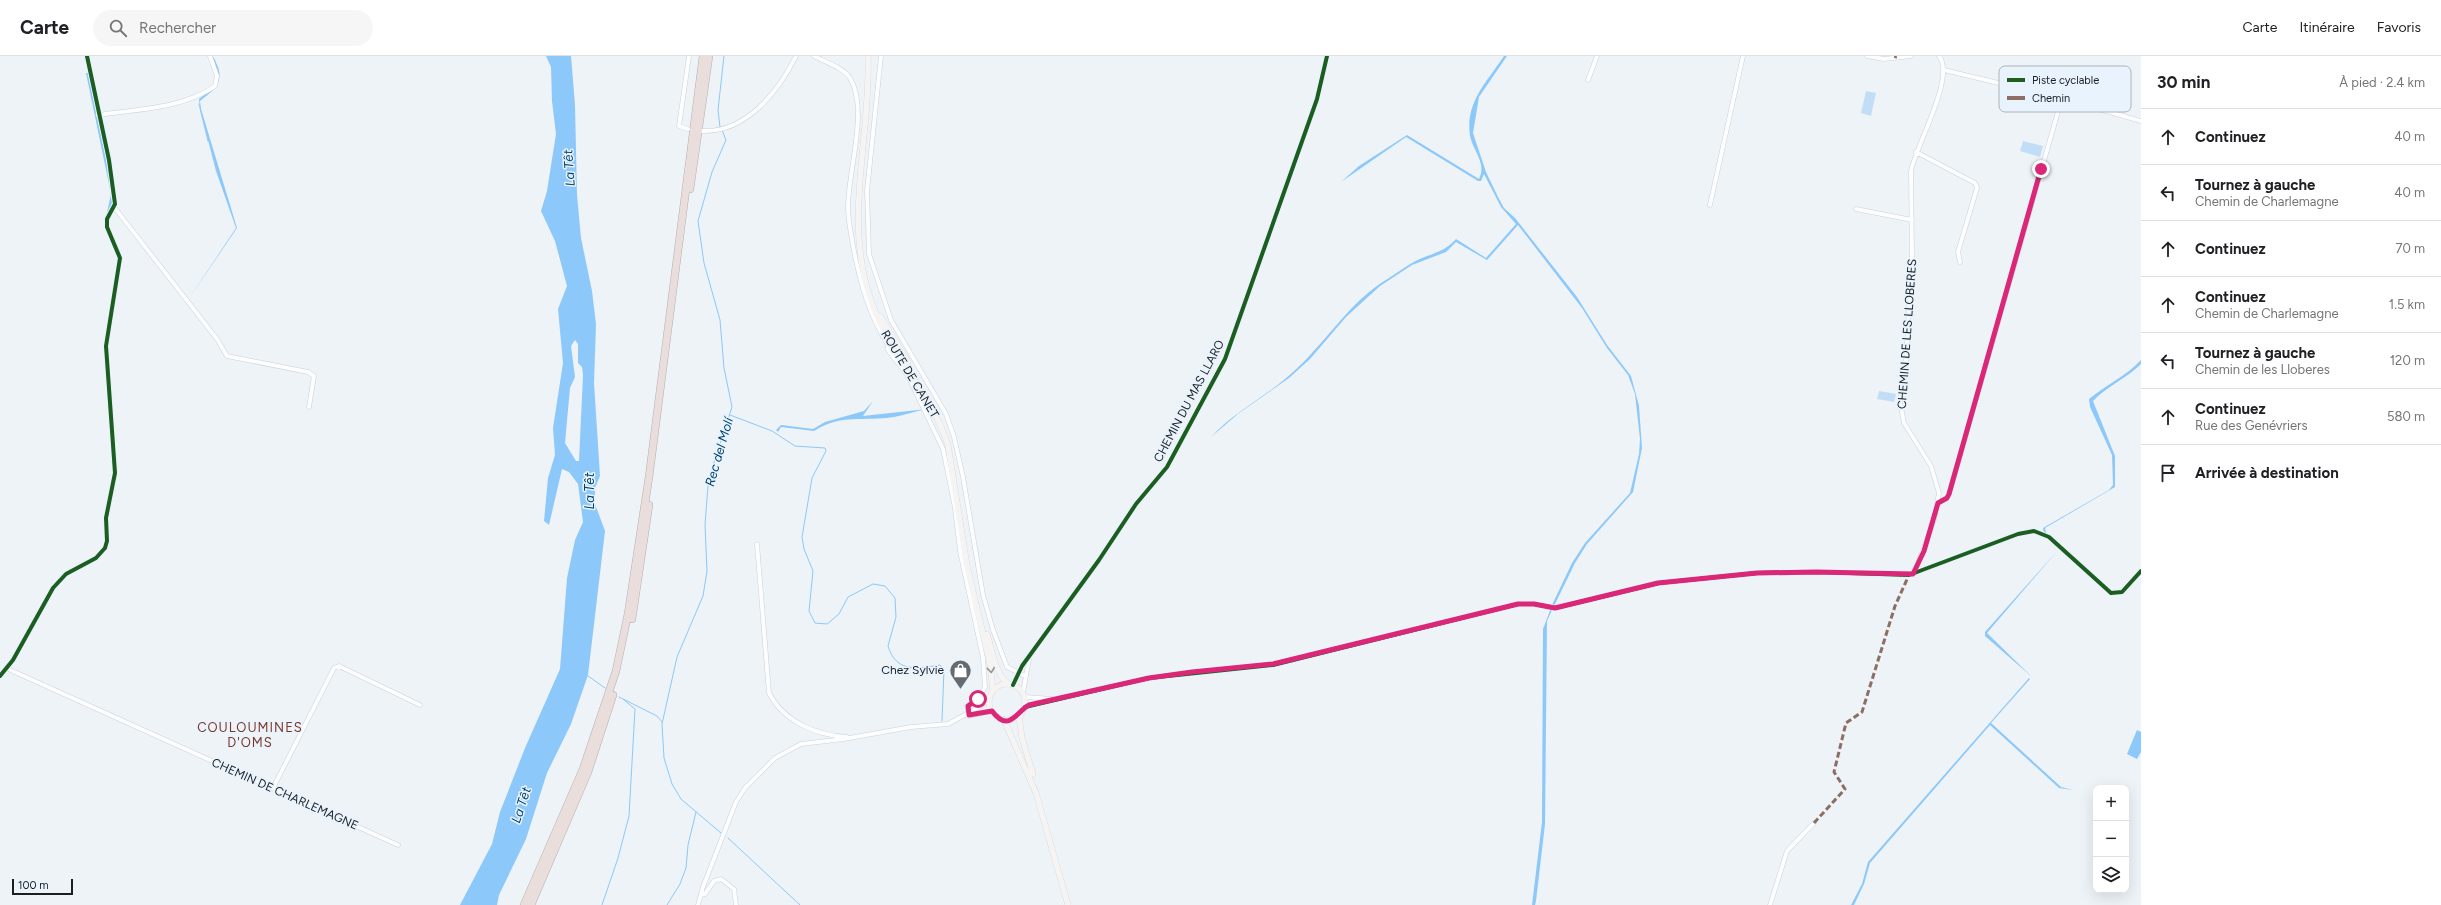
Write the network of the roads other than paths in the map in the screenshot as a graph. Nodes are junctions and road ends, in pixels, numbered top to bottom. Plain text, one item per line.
1 (87, 56) edge
2 (210, 56) edge
3 (689, 56) edge
4 (703, 56) edge
5 (709, 56) edge
6 (796, 56) edge
7 (814, 56) edge
8 (870, 56) edge
9 (881, 56) edge
10 (1327, 56) edge
11 (1597, 56) edge
12 (1743, 56) edge
13 (1867, 56) edge
14 (1911, 56) edge
15 (1939, 56) edge
16 (1944, 70) junction
17 (1588, 80) dead end
18 (1999, 83) edge
19 (2057, 112) edge
20 (2110, 112) edge
21 (98, 115) junction
22 (2141, 121) edge
23 (688, 129) dead end
24 (702, 131) dead end
25 (1916, 152) junction
26 (1710, 205) dead end
27 (114, 207) junction
28 (1856, 209) dead end
29 (1912, 220) junction
30 (1960, 262) dead end
31 (890, 344) junction
32 (309, 407) dead end
33 (1938, 503) junction
34 (757, 544) dead end
35 (2141, 571) edge
36 (1913, 574) junction
37 (1030, 656) junction
38 (6, 668) junction
39 (1020, 673) junction
40 (0, 676) edge
41 (1025, 676) junction
42 (1011, 684) junction
43 (993, 691) junction
44 (1024, 694) junction
45 (1062, 698) junction
46 (990, 699) junction
47 (420, 705) dead end
48 (1024, 707) junction
49 (992, 711) junction
50 (969, 714) junction
51 (1019, 716) junction
52 (1004, 720) junction
53 (855, 737) junction
54 (273, 788) junction
55 (1814, 823) dead end
56 (398, 845) dead end
57 (701, 895) junction
58 (524, 905) edge
59 (530, 905) edge
60 (698, 905) edge
61 (736, 905) edge
62 (1068, 905) edge
63 (1071, 905) edge
64 (1770, 905) edge

1 - 21 street
2 - 21 street
3 - 23 street
4 - 58 highway
5 - 59 highway
6 - 24 street
7 - 31 street
8 - 31 main road, ROUTE DE CANET
8 - 42 main road, ROUTE DE CANET
9 - 39 street
10 - 37 street, CHEMIN DU MAS LLARO
11 - 17 street
12 - 26 street
13 - 14 street
15 - 16 street, CHEMIN DE LES LLOBERES
16 - 18 street
16 - 25 street, CHEMIN DE LES LLOBERES
19 - 33 street
20 - 22 street
21 - 27 street
25 - 29 street, CHEMIN DE LES LLOBERES
25 - 30 street
27 - 32 street
27 - 38 street
28 - 29 street
29 - 33 street, CHEMIN DE LES LLOBERES
31 -> 43 main road, ROUTE DE CANET
31 - 50 street
33 - 36 street, CHEMIN DE LES LLOBERES
34 - 53 street
35 - 36 street
36 - 45 street
37 - 39 street, CHEMIN DU MAS LLARO
37 - 41 street
38 - 40 street
38 - 54 street, CHEMIN DE CHARLEMAGNE
39 - 41 street
39 - 42 street, CHEMIN DU MAS LLARO
41 - 44 street
42 - 43 main road
42 - 44 main road
43 - 46 main road
44 - 45 street
44 - 48 main road
45 - 48 street
46 - 49 main road
46 - 50 street
47 - 54 street
48 - 51 main road
49 - 50 street
49 - 52 main road
50 - 53 street
51 - 52 main road
51 - 63 main road
52 - 62 main road
53 - 57 street
54 - 56 street, CHEMIN DE CHARLEMAGNE
55 - 64 street
57 - 60 street
57 - 61 street

